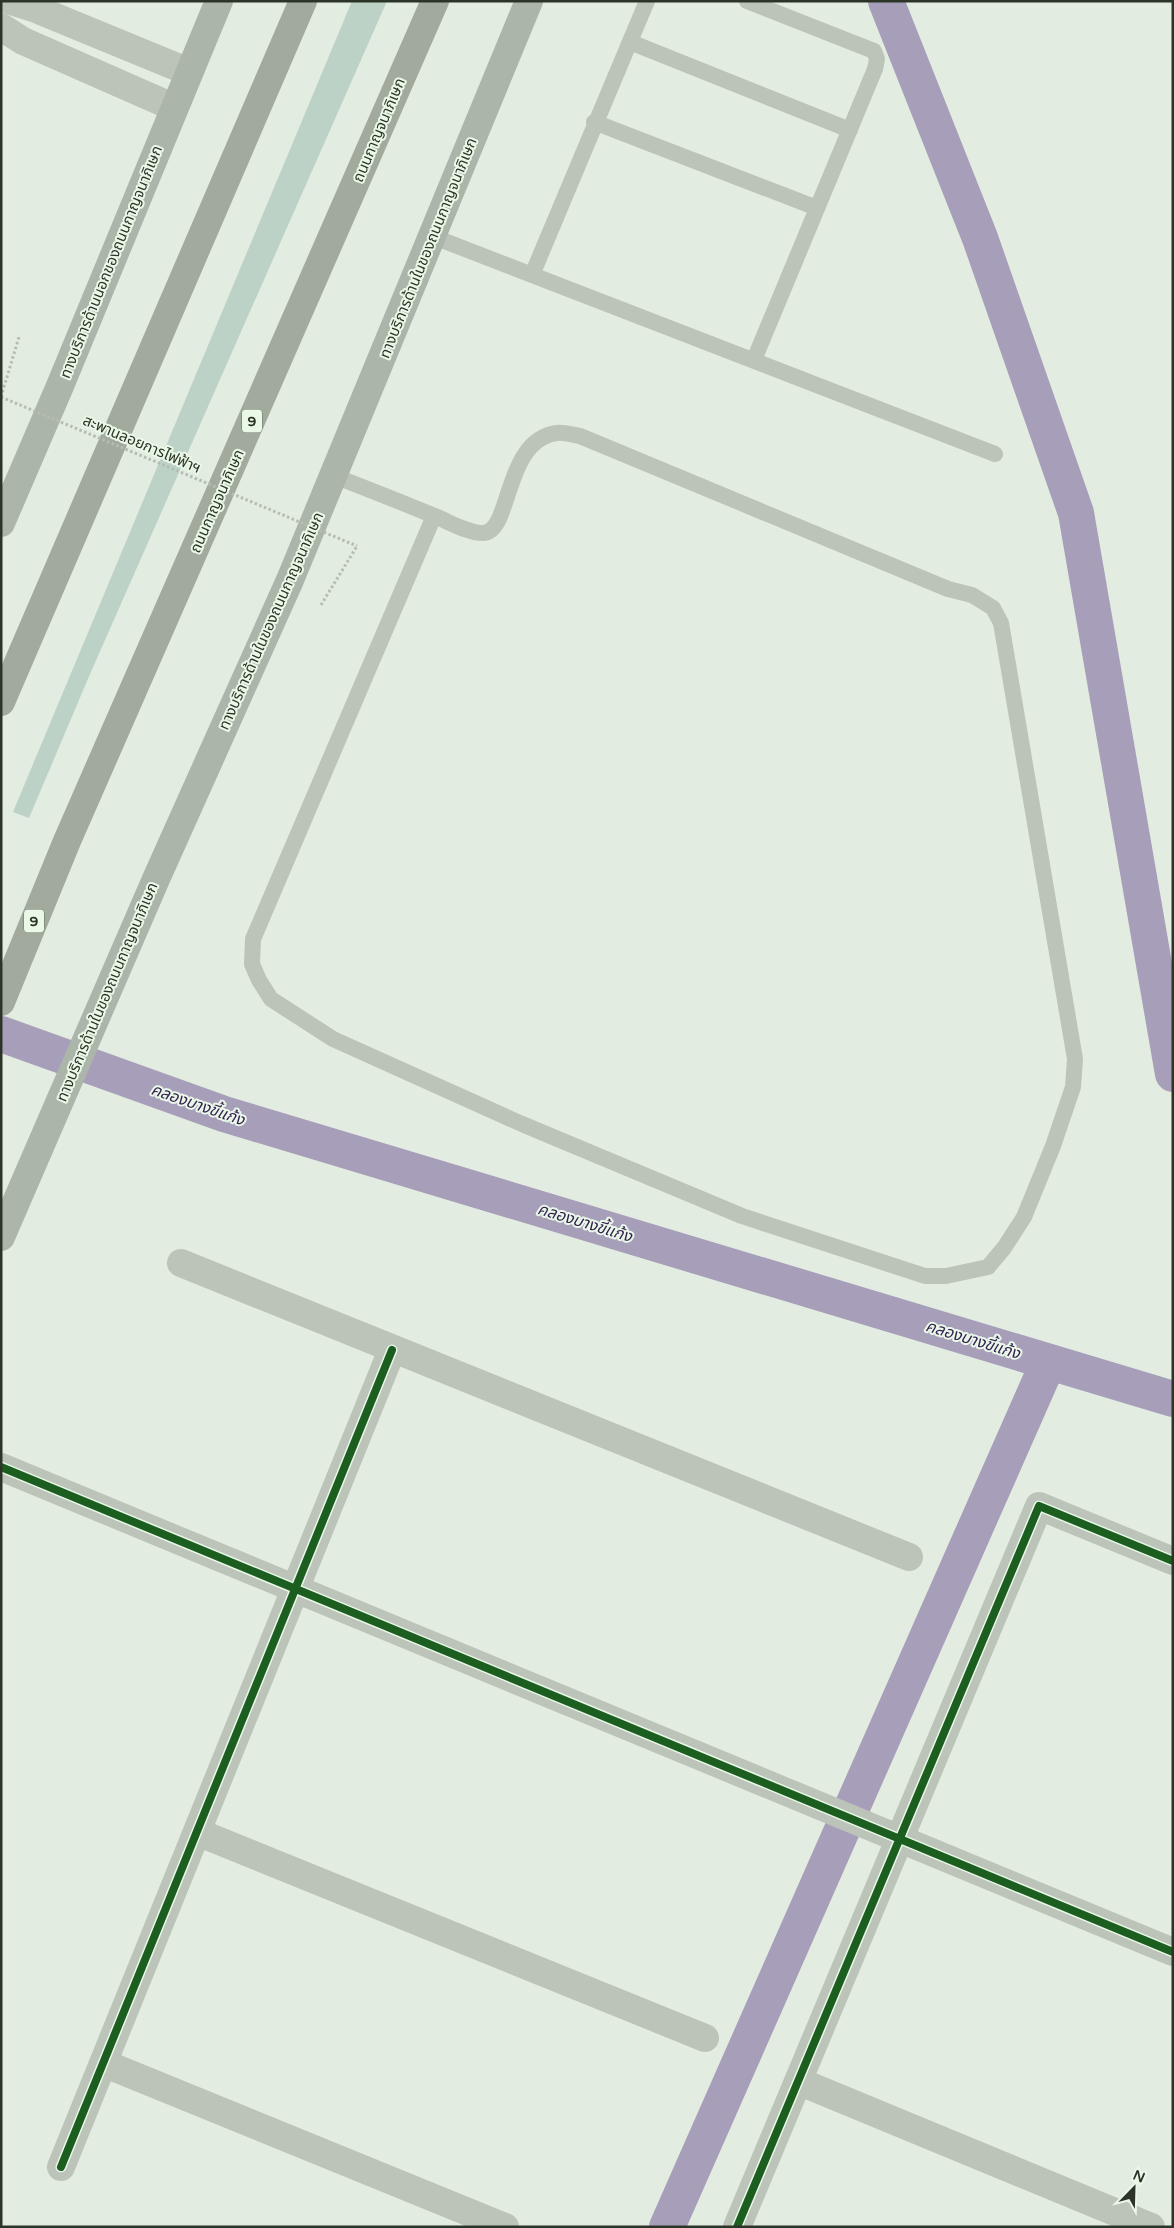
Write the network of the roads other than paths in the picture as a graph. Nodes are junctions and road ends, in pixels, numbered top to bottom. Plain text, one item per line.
1 (11, 1) edge
2 (219, 1) edge
3 (303, 1) edge
4 (435, 1) edge
5 (529, 1) edge
6 (648, 1) edge
7 (747, 1) edge
8 (1, 27) edge
9 (630, 42) junction
10 (189, 72) junction
11 (174, 107) junction
12 (594, 122) junction
13 (850, 130) junction
14 (817, 208) junction
15 (434, 237) junction
16 (532, 275) junction
17 (754, 360) junction
18 (995, 454) dead end
19 (334, 476) junction
20 (3, 514) edge
21 (434, 516) junction
22 (1, 702) edge
23 (1, 1002) edge
24 (1, 1237) edge
25 (181, 1263) dead end
26 (392, 1350) junction
27 (1, 1467) edge
28 (908, 1557) dead end
29 (1173, 1560) edge
30 (296, 1589) junction
31 (197, 1832) junction
32 (899, 1839) junction
33 (1173, 1952) edge
34 (705, 2038) dead end
35 (103, 2063) junction
36 (798, 2081) junction
37 (60, 2167) dead end
38 (505, 2227) edge
39 (737, 2227) edge
40 (1151, 2227) edge

1 - 10 street
2 - 10 main road, ทางบริการด้านนอกของถนนกาญจนาภิเษก
3 - 22 highway
4 - 23 highway, ถนนกาญจนาภิเษก / 9
5 - 15 main road, ทางบริการด้านในของถนนกาญจนาภิเษก
6 - 9 lane
7 - 13 lane
8 - 11 street
9 - 12 lane
9 - 13 lane
10 - 11 main road, ทางบริการด้านนอกของถนนกาญจนาภิเษก
11 - 20 main road, ทางบริการด้านนอกของถนนกาญจนาภิเษก
12 - 14 lane
12 - 16 lane
13 - 14 lane
14 - 17 lane
15 - 16 lane
15 - 19 main road, ทางบริการด้านในของถนนกาญจนาภิเษก
16 - 17 lane
17 - 18 lane
19 - 21 lane
19 - 24 main road, ทางบริการด้านในของถนนกาญจนาภิเษก
21 - 21 lane
25 - 26 street
26 - 28 street
26 - 30 street
27 - 30 street
29 - 32 street
30 - 31 street
30 - 32 street
31 - 34 street
31 - 35 street
32 - 33 street
32 - 36 street
35 - 37 street
35 - 38 street
36 - 39 street
36 - 40 street

